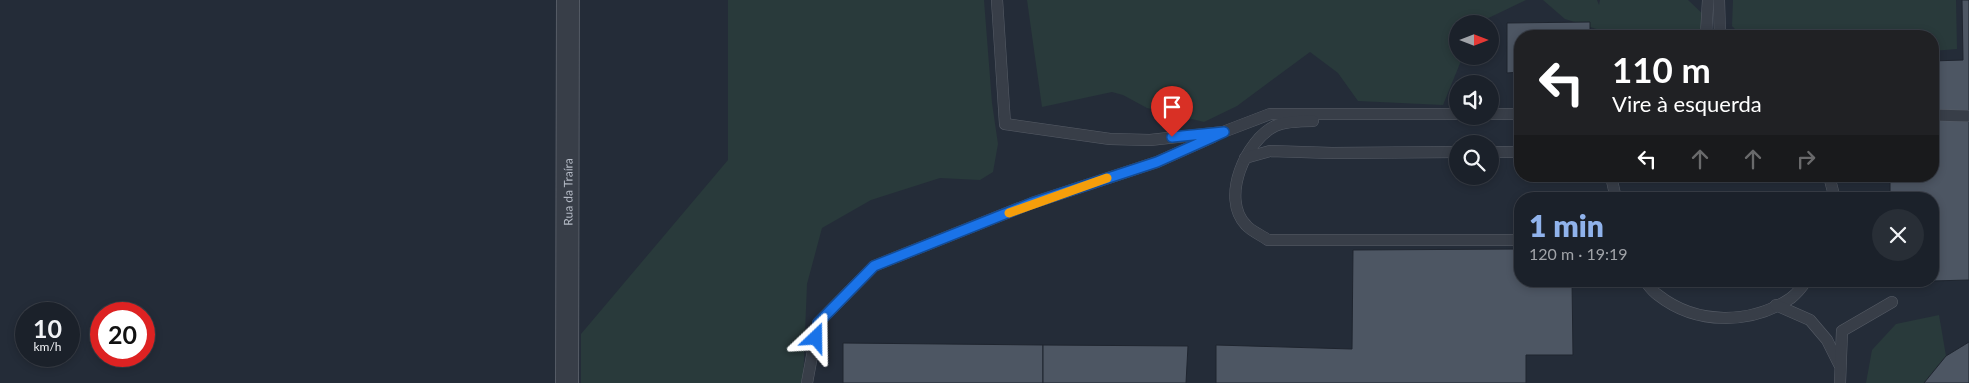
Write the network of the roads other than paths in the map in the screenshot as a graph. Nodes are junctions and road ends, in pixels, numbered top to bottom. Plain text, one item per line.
1 (568, 0) edge
2 (997, 0) edge
3 (1708, 0) edge
4 (1719, 0) edge
5 (1706, 30) edge
6 (1720, 30) edge
7 (1374, 114) junction
8 (1449, 114) edge
9 (1499, 114) edge
10 (1514, 114) edge
11 (1939, 115) edge
12 (1969, 116) edge
13 (1224, 132) junction
14 (1449, 152) edge
15 (1499, 152) edge
16 (1514, 152) edge
17 (1245, 158) junction
18 (1514, 240) edge
19 (1650, 287) edge
20 (1801, 287) edge
21 (1892, 302) dead end
22 (1776, 305) junction
23 (1840, 366) junction
24 (567, 383) edge
25 (807, 383) edge
26 (1840, 383) edge

1 - 24 street, Rua da Traíra
2 - 13 lane
3 - 5 lane
4 - 6 lane
7 - 8 lane
7 - 13 lane
7 - 17 lane
9 - 10 lane
11 - 12 lane
13 - 25 lane
14 - 17 lane
15 - 16 lane
17 - 18 lane
19 - 22 lane
20 - 22 lane
21 - 23 lane
22 - 23 lane
23 - 26 lane

